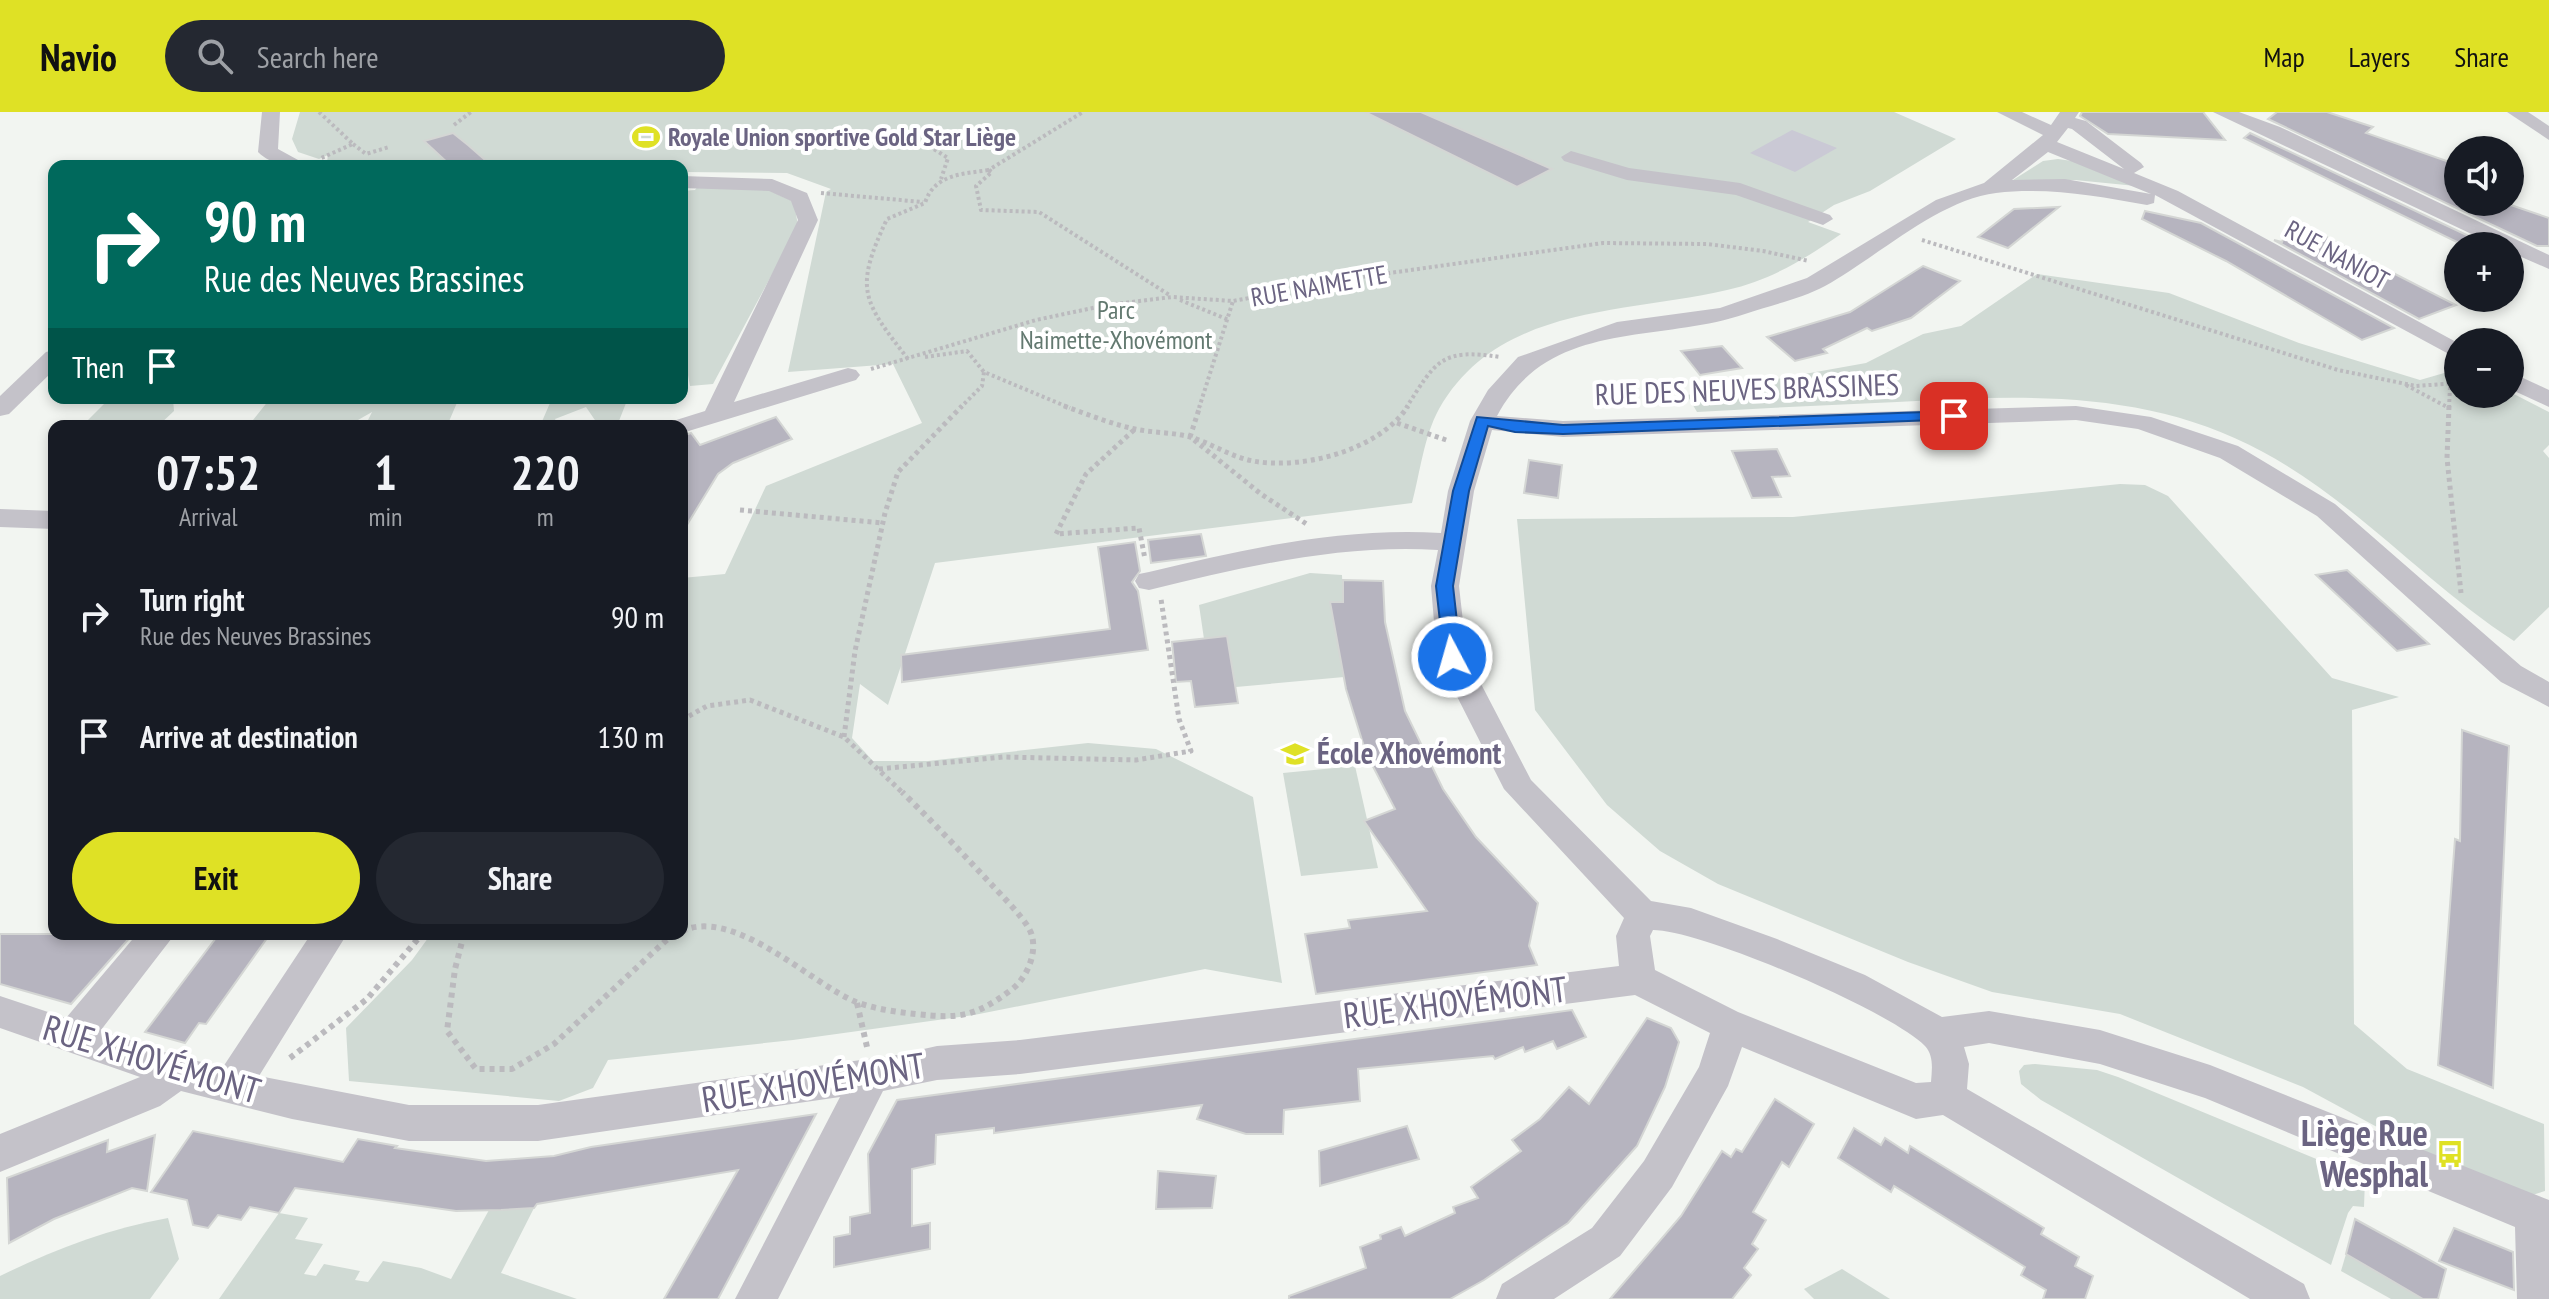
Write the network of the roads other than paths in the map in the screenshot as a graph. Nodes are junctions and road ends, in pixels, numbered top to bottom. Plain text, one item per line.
1 (271, 112) edge
2 (2006, 112) edge
3 (2222, 112) edge
4 (2516, 112) edge
5 (2058, 124) edge
6 (2549, 134) edge
7 (268, 152) junction
8 (1571, 157) dead end
9 (259, 160) edge
10 (293, 160) edge
11 (2139, 181) junction
12 (688, 182) edge
13 (1991, 187) junction
14 (2189, 205) junction
15 (1823, 219) dead end
16 (2549, 263) edge
17 (2444, 344) edge
18 (48, 363) edge
19 (848, 375) road end
20 (2524, 387) edge
21 (2549, 400) edge
22 (0, 409) edge
23 (716, 414) junction
24 (1482, 421) junction
25 (688, 424) edge
26 (0, 518) edge
27 (48, 520) edge
28 (1451, 542) junction
29 (1154, 579) road end
30 (2549, 696) edge
31 (1643, 915) junction
32 (153, 940) edge
33 (326, 940) edge
34 (1638, 979) junction
35 (0, 1012) edge
36 (1731, 1026) junction
37 (1937, 1034) junction
38 (73, 1037) junction
39 (176, 1073) junction
40 (871, 1076) junction
41 (237, 1087) junction
42 (1947, 1097) junction
43 (0, 1153) edge
44 (2542, 1218) edge
45 (756, 1299) edge
46 (1517, 1299) edge
47 (2289, 1299) edge
48 (2538, 1299) edge

1 - 7 street
2 - 5 street, RUE NANIOT
3 - 16 street
4 - 6 street
5 - 11 street, RUE NANIOT
5 - 11 street, RUE NANIOT
5 - 13 street
7 - 9 street
7 - 10 street
8 - 15 street
11 - 14 street, RUE NANIOT
12 - 23 street
13 - 14 street, RUE NANIOT
13 - 24 street
14 - 17 street, RUE NANIOT
18 - 22 street
19 - 23 street
20 - 21 street
23 - 25 street
24 - 28 street
24 - 30 street, RUE DES NEUVES BRASSINES
26 - 27 street
28 - 29 street
28 - 31 street
31 - 34 street
31 - 37 street
32 - 38 street
33 - 41 street
34 - 36 street
34 - 40 street, RUE XHOVÉMONT
35 - 38 street, RUE XHOVÉMONT
36 - 42 street
36 - 46 street
37 - 42 street
37 - 44 street
38 - 39 street, RUE XHOVÉMONT
39 - 41 street, RUE XHOVÉMONT
39 - 43 street
40 - 41 street, RUE XHOVÉMONT
40 - 45 street
42 - 47 street
44 - 48 street

